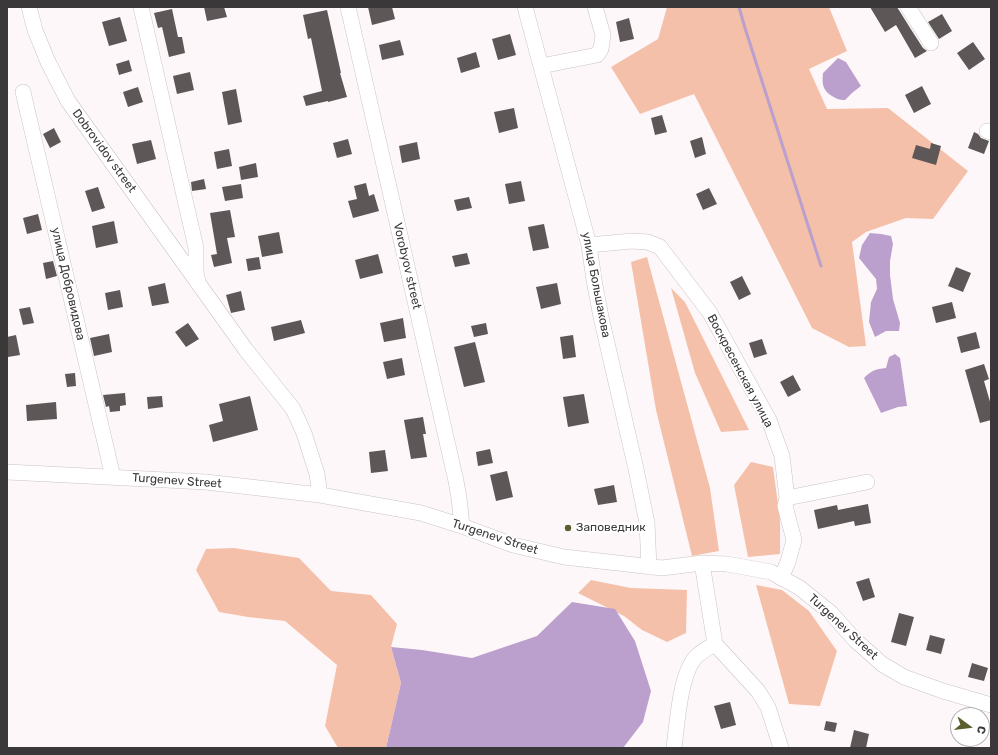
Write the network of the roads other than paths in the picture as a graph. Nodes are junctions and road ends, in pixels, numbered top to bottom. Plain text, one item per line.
1 (29, 7) edge
2 (141, 7) edge
3 (348, 7) edge
4 (525, 7) edge
5 (595, 7) edge
6 (908, 7) edge
7 (931, 43) dead end
8 (541, 66) junction
9 (22, 92) dead end
10 (589, 245) junction
11 (199, 284) junction
12 (7, 472) edge
13 (113, 477) junction
14 (866, 482) dead end
15 (320, 495) junction
16 (787, 498) junction
17 (462, 526) junction
18 (702, 563) junction
19 (649, 567) junction
20 (781, 578) junction
21 (715, 644) junction
22 (991, 705) edge
23 (674, 748) edge
24 (781, 748) edge

1 - 11 street, Dobrovidov street
2 - 11 street, Dobrovidov street
3 - 17 street, Vorobyov street
4 - 8 street, улица Большакова
5 - 8 street
6 - 7 street
8 - 10 street, улица Большакова
9 - 13 street, улица Добровидова
10 - 16 street, Воскресенская улица
10 - 19 street, улица Большакова
11 - 15 street, Dobrovidov street
12 - 13 street, Turgenev Street
13 - 15 street, Turgenev Street
14 - 16 street
15 - 17 street, Turgenev Street
16 - 20 street, Воскресенская улица
17 - 19 street, Turgenev Street
18 - 19 street, Turgenev Street
18 - 20 street, Turgenev Street
18 - 21 street
20 - 22 street, Turgenev Street
21 - 23 street
21 - 24 street

